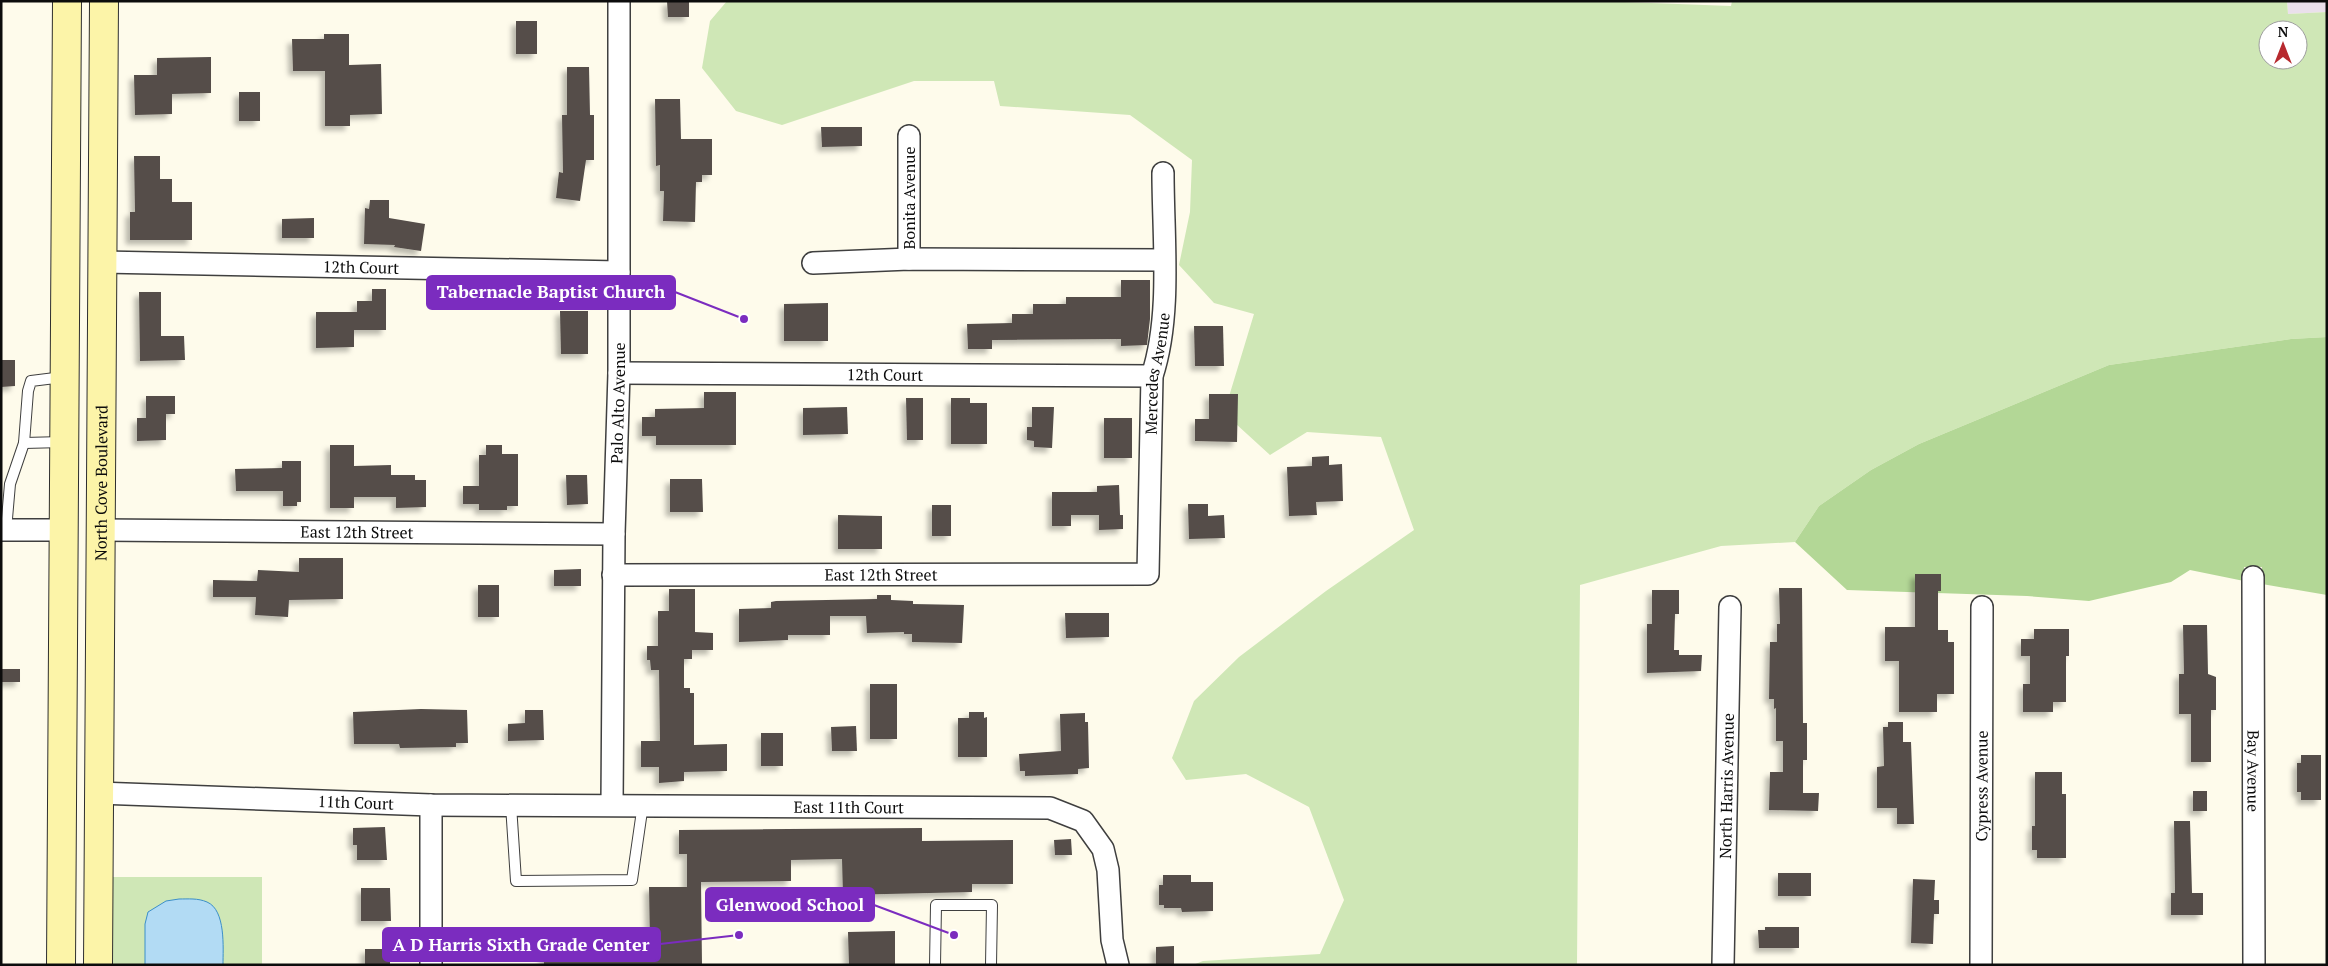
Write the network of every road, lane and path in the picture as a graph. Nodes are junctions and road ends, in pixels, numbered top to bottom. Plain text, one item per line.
1 (67, 1) edge
2 (104, 1) edge
3 (619, 1) edge
4 (909, 136) dead end
5 (1163, 173) dead end
6 (909, 259) junction
7 (1164, 260) junction
8 (102, 262) junction
9 (813, 263) dead end
10 (619, 272) junction
11 (619, 373) junction
12 (64, 376) junction
13 (1152, 376) junction
14 (64, 442) junction
15 (24, 443) junction
16 (4, 530) edge
17 (64, 530) junction
18 (100, 530) junction
19 (614, 534) junction
20 (1148, 574) joint
21 (614, 575) junction
22 (2253, 577) dead end
23 (1730, 607) dead end
24 (1982, 607) dead end
25 (98, 793) junction
26 (612, 804) junction
27 (643, 804) junction
28 (431, 805) junction
29 (511, 805) junction
30 (61, 965) edge
31 (98, 965) edge
32 (431, 965) edge
33 (935, 965) edge
34 (991, 965) edge
35 (1118, 965) edge
36 (1723, 965) edge
37 (1981, 965) edge
38 (2254, 965) edge

1 - 12 main road
2 - 8 main road, North Cove Boulevard
3 - 10 street, Palo Alto Avenue
4 - 6 street, Bonita Avenue
5 - 7 street, Mercedes Avenue
6 - 7 street
6 - 9 street
7 - 13 street, Mercedes Avenue
8 - 10 street, 12th Court
8 - 18 main road, North Cove Boulevard
10 - 11 street, Palo Alto Avenue
11 - 13 street, 12th Court
11 - 19 street, Palo Alto Avenue
12 - 14 main road
12 - 15 lane
13 - 20 street, Mercedes Avenue
14 - 15 lane
14 - 17 main road
15 - 16 lane
16 - 17 street
17 - 30 main road
18 - 19 street, East 12th Street
18 - 25 main road, North Cove Boulevard
19 - 21 street, Palo Alto Avenue
20 - 21 street, East 12th Street
21 - 26 street, Palo Alto Avenue
22 - 38 street, Bay Avenue
23 - 36 street, North Harris Avenue
24 - 37 street, Cypress Avenue
25 - 28 street, 11th Court
25 - 31 main road, North Cove Boulevard
26 - 27 street, East 11th Court
26 - 29 street, 11th Court
27 - 29 lane
27 - 35 street, East 11th Court
28 - 29 street, 11th Court
28 - 32 street
33 - 34 lane

